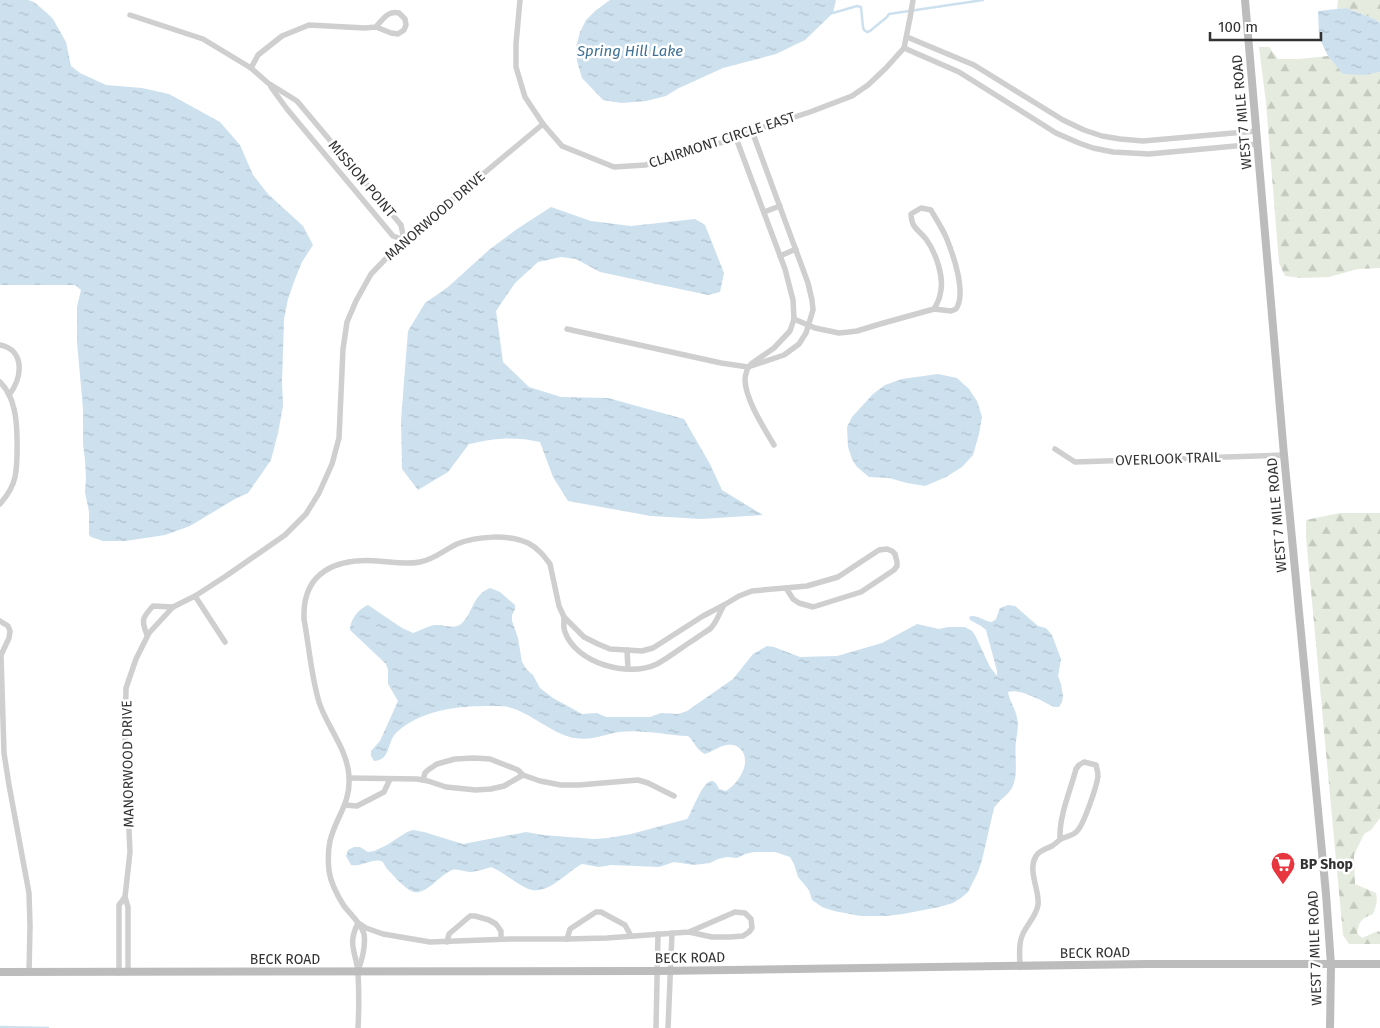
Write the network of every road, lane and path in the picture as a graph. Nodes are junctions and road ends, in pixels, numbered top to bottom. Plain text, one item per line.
1 (520, 0) edge
2 (912, 0) edge
3 (1245, 0) edge
4 (130, 15) dead end
5 (376, 27) junction
6 (906, 37) junction
7 (904, 48) junction
8 (251, 68) junction
9 (268, 83) junction
10 (1001, 83) junction
11 (994, 94) junction
12 (543, 124) junction
13 (1084, 130) junction
14 (752, 131) junction
15 (1256, 131) junction
16 (736, 138) junction
17 (1163, 139) junction
18 (1079, 143) junction
19 (1257, 144) junction
20 (1164, 153) junction
21 (780, 206) junction
22 (764, 212) junction
23 (404, 240) junction
24 (796, 250) junction
25 (780, 256) junction
26 (934, 309) junction
27 (794, 320) junction
28 (809, 325) junction
29 (567, 329) dead end
30 (0, 345) edge
31 (748, 367) junction
32 (0, 382) edge
33 (9, 395) junction
34 (774, 445) dead end
35 (1055, 449) dead end
36 (1284, 456) junction
37 (0, 504) edge
38 (786, 588) junction
39 (195, 596) junction
40 (724, 605) junction
41 (173, 607) junction
42 (564, 617) junction
43 (0, 621) edge
44 (147, 636) junction
45 (225, 642) dead end
46 (627, 650) junction
47 (1, 654) edge
48 (628, 669) junction
49 (523, 775) junction
50 (349, 778) junction
51 (390, 779) junction
52 (423, 780) junction
53 (674, 796) dead end
54 (345, 805) junction
55 (1060, 839) junction
56 (125, 897) junction
57 (358, 923) junction
58 (689, 932) junction
59 (672, 933) junction
60 (658, 934) junction
61 (631, 936) junction
62 (501, 939) junction
63 (567, 940) junction
64 (447, 942) junction
65 (1380, 964) edge
66 (1331, 965) junction
67 (1020, 966) junction
68 (658, 970) junction
69 (670, 970) junction
70 (358, 971) junction
71 (0, 972) edge
72 (128, 972) junction
73 (29, 973) junction
74 (119, 973) junction
75 (358, 1028) edge
76 (656, 1028) edge
77 (668, 1028) edge
78 (1330, 1028) edge

1 - 12 street, CLAIRMONT CIRCLE EAST
2 - 6 street
3 - 15 main road, WEST 7 MILE ROAD
4 - 8 street, MISSION POINT
5 - 5 street
5 - 8 street
6 - 7 street
6 - 10 street
7 - 11 street
7 - 14 street, CLAIRMONT CIRCLE EAST
8 - 9 street, MISSION POINT
9 - 23 street, MISSION POINT
9 - 23 street, MISSION POINT
10 - 11 street
10 - 13 street
11 - 18 street
12 - 16 street, CLAIRMONT CIRCLE EAST
12 - 23 street, MANORWOOD DRIVE
13 - 17 street
13 - 18 street
14 - 16 street, CLAIRMONT CIRCLE EAST
14 - 21 street
15 - 17 street
15 - 19 main road, WEST 7 MILE ROAD
16 - 22 street
17 - 20 street
18 - 20 street
19 - 20 street
19 - 36 main road, WEST 7 MILE ROAD
21 - 22 street
21 - 24 street
22 - 25 street
23 - 39 street, MANORWOOD DRIVE
24 - 25 street
24 - 28 street
25 - 27 street
26 - 26 street
26 - 28 street
27 - 28 street
27 - 31 street
28 - 31 street
29 - 31 street
30 - 33 street
31 - 34 street
32 - 33 street
33 - 37 street
35 - 36 street, OVERLOOK TRAIL
36 - 66 main road, WEST 7 MILE ROAD
38 - 38 street
38 - 40 street
39 - 41 street, MANORWOOD DRIVE
39 - 45 street
40 - 46 street
40 - 48 street
41 - 44 street, MANORWOOD DRIVE
41 - 44 street, MANORWOOD DRIVE
42 - 46 street
42 - 48 street
42 - 50 street
43 - 47 street
44 - 56 street, MANORWOOD DRIVE
46 - 48 street
47 - 73 street
49 - 52 street
49 - 52 street
49 - 53 street
50 - 51 street
50 - 54 street
51 - 52 street
51 - 54 street
54 - 57 street
55 - 55 street
55 - 67 street
56 - 72 street, MANORWOOD DRIVE
56 - 74 street, MANORWOOD DRIVE
57 - 64 street
57 - 70 street
57 - 70 street
58 - 58 street
58 - 59 street
59 - 60 street
59 - 69 street
60 - 61 street
60 - 68 street
61 - 63 street
61 - 63 street
62 - 63 street
62 - 64 street
62 - 64 street
65 - 66 main road, BECK ROAD
66 - 67 main road, BECK ROAD
66 - 78 main road, WEST 7 MILE ROAD
67 - 69 main road, BECK ROAD
68 - 69 main road, BECK ROAD
68 - 70 main road, BECK ROAD
68 - 76 street
69 - 77 street
70 - 72 main road, BECK ROAD
70 - 75 street
71 - 73 main road, BECK ROAD
72 - 74 main road, BECK ROAD
73 - 74 main road, BECK ROAD

